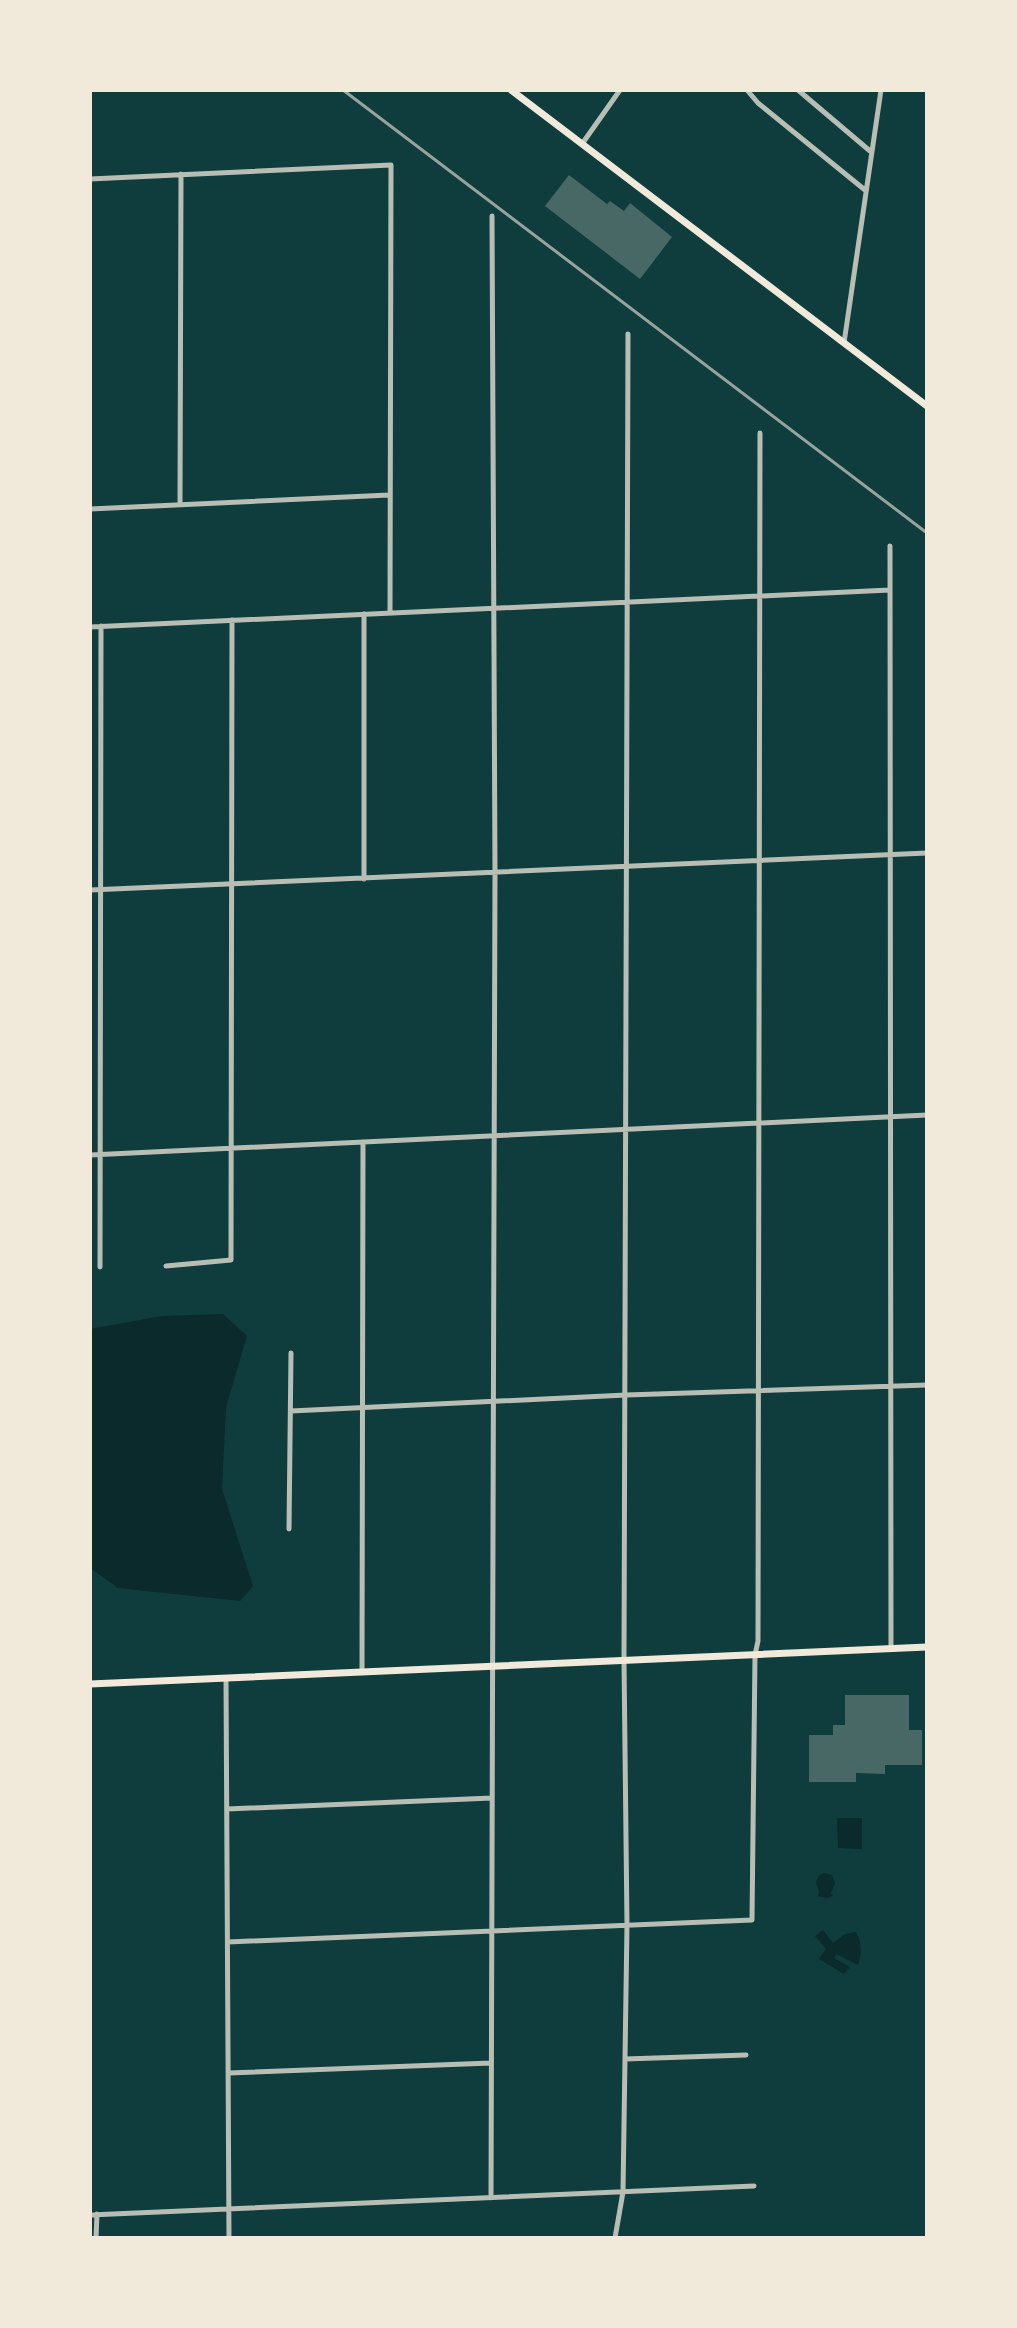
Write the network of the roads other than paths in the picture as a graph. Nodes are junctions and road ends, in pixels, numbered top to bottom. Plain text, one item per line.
1 (511, 90) edge
2 (620, 90) edge
3 (747, 90) edge
4 (798, 90) edge
5 (881, 90) edge
6 (582, 144) junction
7 (871, 151) junction
8 (181, 174) junction
9 (90, 179) edge
10 (866, 191) junction
11 (492, 216) dead end
12 (628, 334) dead end
13 (844, 343) junction
14 (927, 406) edge
15 (760, 433) dead end
16 (389, 495) junction
17 (180, 505) junction
18 (90, 509) edge
19 (890, 546) dead end
20 (890, 590) junction
21 (759, 596) junction
22 (626, 602) junction
23 (495, 608) junction
24 (390, 613) junction
25 (364, 614) junction
26 (232, 620) junction
27 (101, 626) junction
28 (90, 627) edge
29 (927, 853) edge
30 (890, 855) junction
31 (758, 861) junction
32 (627, 866) junction
33 (495, 872) junction
34 (364, 879) junction
35 (232, 884) junction
36 (90, 890) edge
37 (99, 890) junction
38 (927, 1115) edge
39 (891, 1117) junction
40 (759, 1123) junction
41 (626, 1130) junction
42 (495, 1136) junction
43 (363, 1142) junction
44 (231, 1148) junction
45 (90, 1155) edge
46 (99, 1155) junction
47 (166, 1266) dead end
48 (100, 1267) dead end
49 (291, 1353) dead end
50 (927, 1385) edge
51 (891, 1386) junction
52 (758, 1390) junction
53 (626, 1395) junction
54 (494, 1402) junction
55 (362, 1407) junction
56 (291, 1411) junction
57 (289, 1529) dead end
58 (927, 1647) edge
59 (891, 1649) junction
60 (755, 1655) junction
61 (624, 1661) junction
62 (494, 1666) junction
63 (362, 1672) junction
64 (226, 1678) junction
65 (90, 1684) edge
66 (492, 1798) junction
67 (227, 1809) junction
68 (627, 1925) junction
69 (493, 1929) junction
70 (228, 1942) junction
71 (746, 2055) dead end
72 (625, 2059) junction
73 (491, 2063) junction
74 (229, 2073) junction
75 (754, 2186) dead end
76 (623, 2192) junction
77 (491, 2198) junction
78 (230, 2209) junction
79 (93, 2215) edge
80 (96, 2238) edge
81 (229, 2238) edge
82 (615, 2238) edge

1 - 6 main road
2 - 6 street
3 - 10 street
4 - 7 street
5 - 7 street
6 - 13 main road
7 - 10 street
8 - 9 street
8 - 16 street
8 - 17 street
10 - 13 street
11 - 23 street
12 - 22 street
13 - 14 main road
15 - 21 street
16 - 17 street
16 - 24 street
17 - 18 street
19 - 20 street
20 - 21 street
20 - 30 street
21 - 22 street
21 - 31 street
22 - 23 street
22 - 32 street
23 - 24 street
23 - 33 street
24 - 25 street
25 - 26 street
25 - 34 street
26 - 27 street
26 - 35 street
27 - 28 street
27 - 37 street
29 - 30 street
30 - 31 street
30 - 39 street
31 - 32 street
31 - 40 street
32 - 33 street
32 - 41 street
33 - 34 street
33 - 42 street
34 - 35 street
35 - 37 street
35 - 44 street
36 - 37 street
37 - 46 street
38 - 39 street
39 - 40 street
39 - 51 street
40 - 41 street
40 - 52 street
41 - 42 street
41 - 53 street
42 - 43 street
42 - 54 street
43 - 44 street
43 - 55 street
44 - 46 street
44 - 47 street
45 - 46 street
46 - 48 street
49 - 56 street
50 - 51 street
51 - 52 street
51 - 59 street
52 - 53 street
52 - 60 street
53 - 54 street
53 - 61 street
54 - 55 street
54 - 62 street
55 - 56 street
55 - 63 street
56 - 57 street
58 - 59 main road
59 - 60 main road
60 - 61 main road
60 - 68 street
61 - 62 main road
61 - 68 street
62 - 63 main road
62 - 66 street
63 - 64 main road
64 - 65 main road
64 - 67 street
66 - 67 street
66 - 69 street
67 - 70 street
68 - 69 street
68 - 72 street
69 - 70 street
69 - 73 street
70 - 74 street
71 - 72 street
72 - 76 street
73 - 74 street
73 - 77 street
74 - 78 street
75 - 76 street
76 - 77 street
76 - 82 street
77 - 78 street
78 - 79 street
78 - 81 street
79 - 80 street

